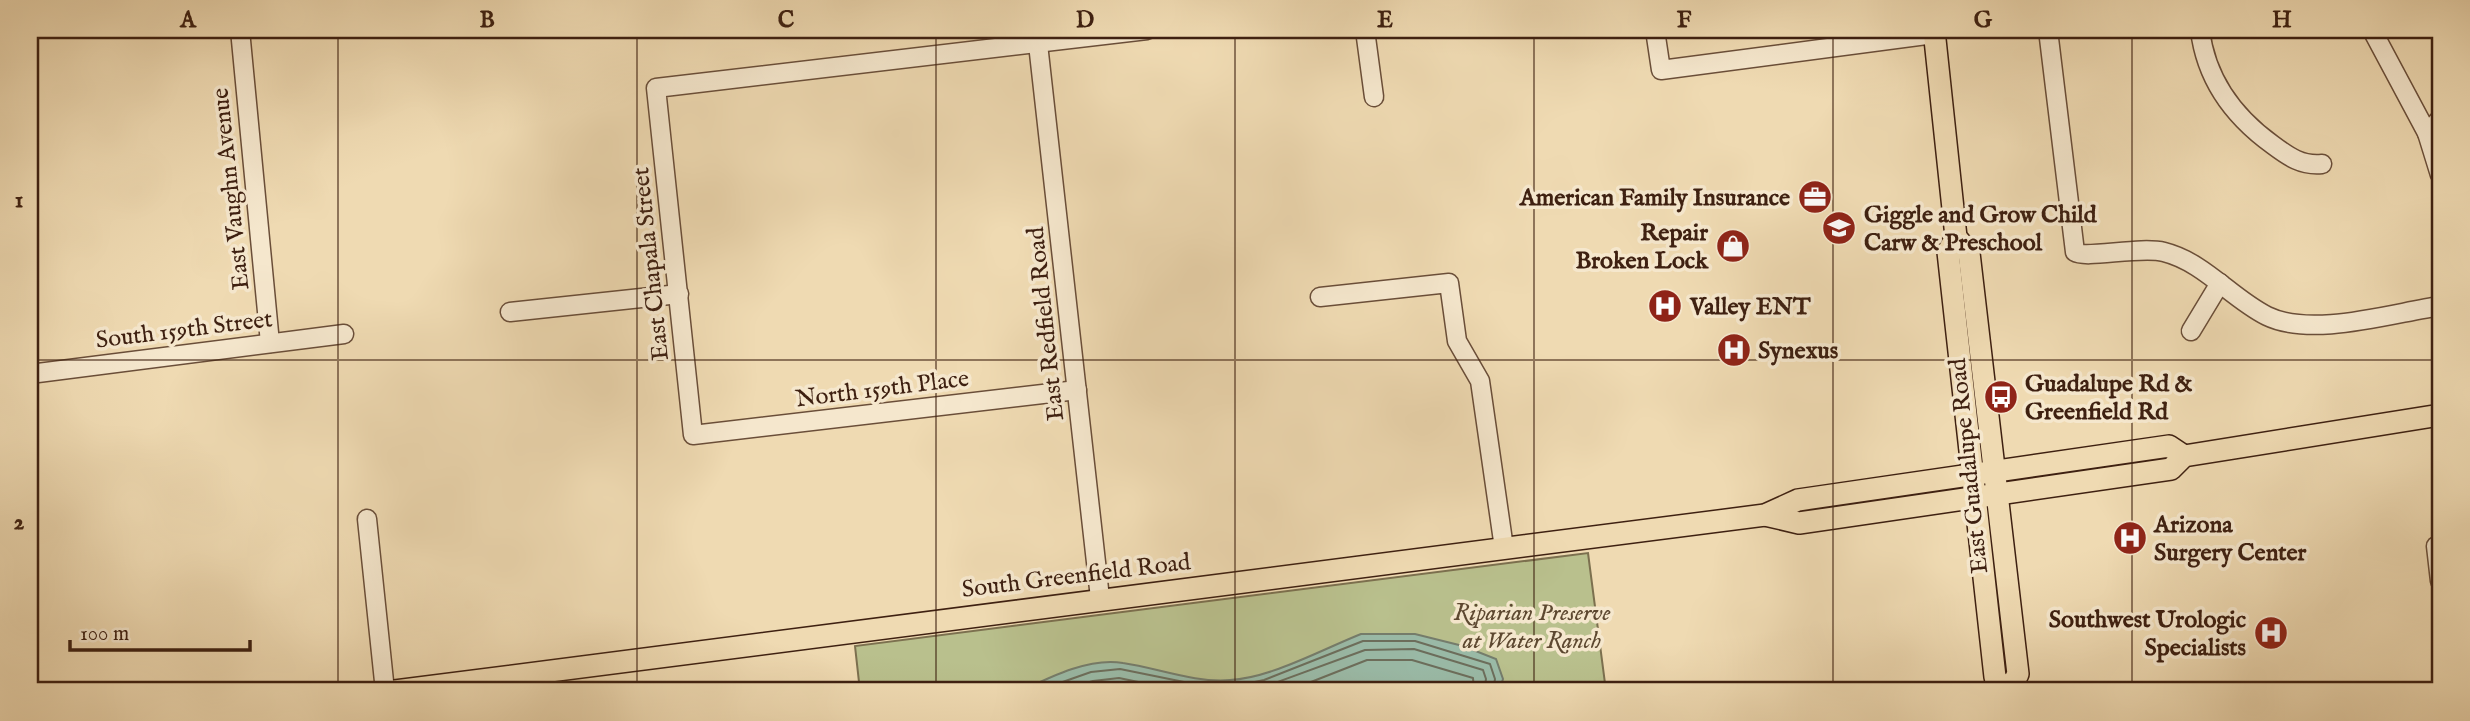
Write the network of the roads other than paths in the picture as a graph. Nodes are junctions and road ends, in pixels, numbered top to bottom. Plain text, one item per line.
1 (240, 30) edge
2 (1147, 30) edge
3 (1365, 30) edge
4 (1656, 30) edge
5 (2048, 30) edge
6 (2200, 30) edge
7 (2372, 30) edge
8 (1934, 32) edge
9 (1038, 44) junction
10 (1374, 97) dead end
11 (2440, 119) edge
12 (2433, 133) edge
13 (2322, 164) dead end
14 (2440, 175) edge
15 (2220, 284) junction
16 (679, 294) junction
17 (1320, 297) dead end
18 (2440, 306) edge
19 (510, 312) dead end
20 (2191, 331) dead end
21 (344, 334) dead end
22 (270, 343) junction
23 (30, 374) edge
24 (1077, 390) junction
25 (2440, 415) edge
26 (692, 435) joint
27 (2184, 456) junction
28 (1984, 475) junction
29 (1987, 498) junction
30 (1765, 515) junction
31 (367, 519) dead end
32 (2438, 546) edge
33 (1504, 548) junction
34 (2440, 581) edge
35 (1100, 598) junction
36 (385, 691) edge
37 (395, 691) edge
38 (2007, 691) edge

1 - 22 street, East Vaughn Avenue
2 - 9 street
3 - 10 street
4 - 8 street
5 - 15 street
6 - 13 street
7 - 12 street
8 - 28 main road, East Guadalupe Road
9 - 16 street, East Chapala Street
9 - 24 street, East Redfield Road
11 - 12 street
12 - 14 street
15 - 18 street
15 - 20 street
16 - 19 street
16 - 26 street, East Chapala Street
17 - 33 street
21 - 22 street, South 159th Street
22 - 23 street, South 159th Street
24 - 26 street, North 159th Place
24 - 35 street, East Redfield Road
25 - 27 main road
27 - 28 main road
27 - 29 main road, South Greenfield Road
28 - 29 main road, East Guadalupe Road
28 - 30 main road
29 - 30 main road, South Greenfield Road
29 - 38 main road, East Guadalupe Road
30 - 33 main road, South Greenfield Road
31 - 36 street
32 - 34 street
33 - 35 main road, South Greenfield Road
35 - 37 main road, South Greenfield Road

